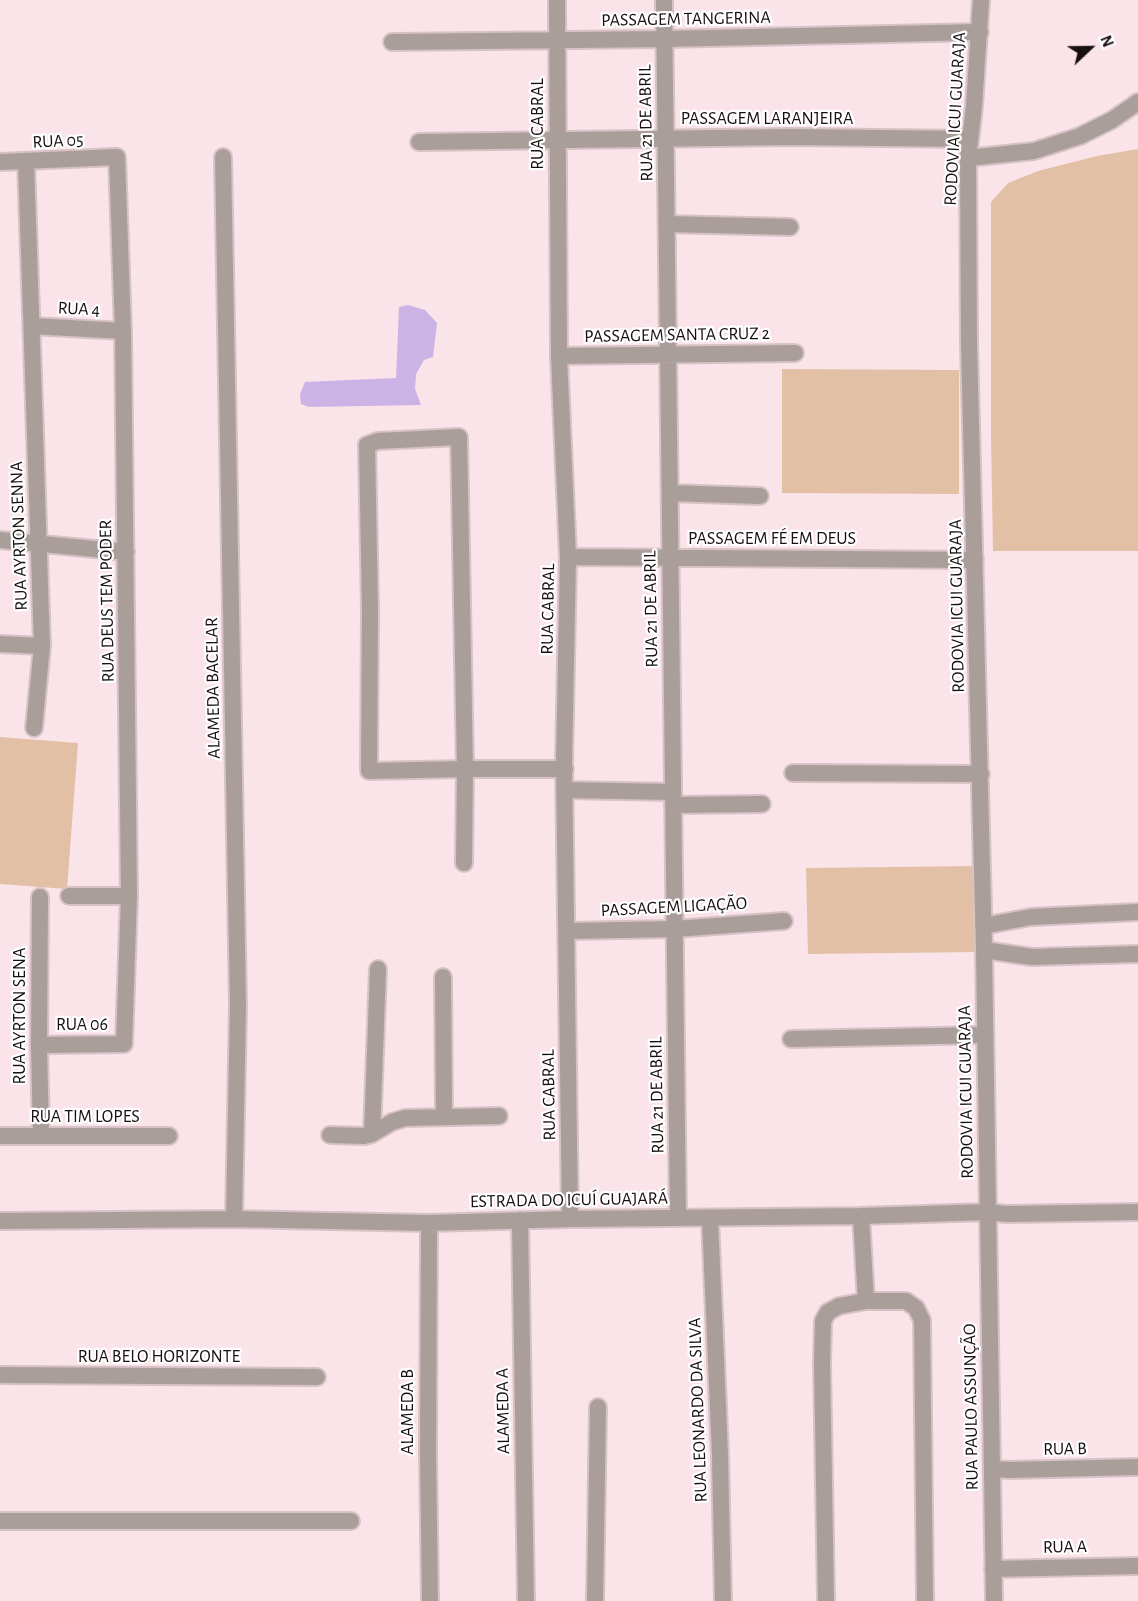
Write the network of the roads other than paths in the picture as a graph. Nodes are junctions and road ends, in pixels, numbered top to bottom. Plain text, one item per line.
1 (557, 0) edge
2 (664, 0) edge
3 (981, 0) edge
4 (980, 32) junction
5 (664, 39) junction
6 (557, 40) junction
7 (392, 42) dead end
8 (1138, 102) edge
9 (558, 139) junction
10 (667, 139) junction
11 (970, 139) junction
12 (419, 142) dead end
13 (117, 157) joint
14 (223, 157) dead end
15 (968, 158) junction
16 (0, 162) edge
17 (26, 162) junction
18 (667, 224) junction
19 (790, 227) dead end
20 (32, 326) junction
21 (123, 331) junction
22 (795, 353) dead end
23 (668, 354) junction
24 (559, 356) junction
25 (670, 493) junction
26 (760, 496) dead end
27 (0, 540) edge
28 (38, 545) junction
29 (126, 552) junction
30 (568, 557) junction
31 (670, 558) junction
32 (975, 560) junction
33 (0, 644) edge
34 (42, 646) junction
35 (34, 728) dead end
36 (465, 769) junction
37 (564, 769) junction
38 (792, 773) dead end
39 (981, 774) junction
40 (565, 790) junction
41 (673, 798) junction
42 (762, 804) dead end
43 (464, 863) dead end
44 (69, 896) dead end
45 (129, 896) junction
46 (40, 897) dead end
47 (1138, 912) edge
48 (784, 921) dead end
49 (983, 927) junction
50 (675, 929) junction
51 (567, 931) junction
52 (984, 950) junction
53 (1138, 954) edge
54 (378, 969) dead end
55 (443, 977) dead end
56 (985, 1035) junction
57 (791, 1039) dead end
58 (124, 1044) joint
59 (39, 1045) junction
60 (444, 1116) junction
61 (499, 1116) dead end
62 (372, 1134) junction
63 (330, 1135) dead end
64 (0, 1136) edge
65 (41, 1136) junction
66 (169, 1136) dead end
67 (987, 1212) junction
68 (1138, 1212) edge
69 (861, 1216) junction
70 (678, 1217) junction
71 (234, 1219) junction
72 (570, 1219) junction
73 (710, 1219) junction
74 (520, 1220) junction
75 (0, 1221) edge
76 (429, 1223) junction
77 (866, 1301) junction
78 (0, 1375) edge
79 (317, 1377) dead end
80 (598, 1407) dead end
81 (1138, 1467) edge
82 (992, 1469) junction
83 (0, 1521) edge
84 (351, 1521) dead end
85 (1138, 1566) edge
86 (993, 1569) junction
87 (430, 1601) edge
88 (526, 1601) edge
89 (595, 1601) edge
90 (723, 1601) edge
91 (826, 1601) edge
92 (925, 1601) edge
93 (993, 1601) edge

1 - 6 street, RUA CABRAL
2 - 5 street, RUA 21 DE ABRIL
3 - 4 street, RODOVIA ICUI GUARAJA
4 - 5 street, PASSAGEM TANGERINA
4 - 11 street, RODOVIA ICUI GUARAJA
5 - 6 street, PASSAGEM TANGERINA
5 - 10 street, RUA 21 DE ABRIL
6 - 7 street, PASSAGEM TANGERINA
6 - 9 street, RUA CABRAL
8 - 15 street
9 - 10 street, PASSAGEM LARANJEIRA
9 - 12 street, PASSAGEM LARANJEIRA
9 - 24 street, RUA CABRAL
10 - 11 street, PASSAGEM LARANJEIRA
10 - 18 street, RUA 21 DE ABRIL
11 - 15 street, RODOVIA ICUI GUARAJA
13 - 17 street, RUA 05
13 - 21 street, RUA DEUS TEM PODER
14 - 71 street, ALAMEDA BACELAR
15 - 32 street, RODOVIA ICUI GUARAJA
16 - 17 street, RUA 05
17 - 20 street, RUA AYRTON SENNA
18 - 19 street
18 - 23 street, RUA 21 DE ABRIL
20 - 21 street, RUA 4
20 - 28 street, RUA AYRTON SENNA
21 - 29 street, RUA DEUS TEM PODER
22 - 23 street, PASSAGEM SANTA CRUZ 2
23 - 24 street, PASSAGEM SANTA CRUZ 2
23 - 25 street, RUA 21 DE ABRIL
24 - 30 street, RUA CABRAL
25 - 26 street
25 - 31 street, RUA 21 DE ABRIL
27 - 28 street
28 - 29 street
28 - 34 street, RUA AYRTON SENNA
29 - 45 street, RUA DEUS TEM PODER
30 - 31 street, PASSAGEM FÉ EM DEUS
30 - 37 street, RUA CABRAL
31 - 32 street, PASSAGEM FÉ EM DEUS
31 - 41 street, RUA 21 DE ABRIL
32 - 39 street, RODOVIA ICUI GUARAJA
33 - 34 street
34 - 35 street, RUA AYRTON SENNA
36 - 36 street
36 - 37 street
36 - 43 street
37 - 40 street, RUA CABRAL
38 - 39 street
39 - 49 street, RODOVIA ICUI GUARAJA
40 - 41 street
40 - 51 street, RUA CABRAL
41 - 42 street
41 - 50 street, RUA 21 DE ABRIL
44 - 45 street
45 - 58 street, RUA DEUS TEM PODER
46 - 59 street, RUA AYRTON SENA
47 - 49 street
48 - 50 street, PASSAGEM LIGAÇÃO
49 - 52 street, RODOVIA ICUI GUARAJA
50 - 51 street, PASSAGEM LIGAÇÃO
50 - 70 street, RUA 21 DE ABRIL
51 - 72 street, RUA CABRAL
52 - 53 street
52 - 56 street, RODOVIA ICUI GUARAJA
54 - 62 street
55 - 60 street
56 - 57 street
56 - 67 street, RODOVIA ICUI GUARAJA
58 - 59 street, RUA 06
59 - 65 street, RUA AYRTON SENA
60 - 61 street
60 - 62 street
62 - 63 street
64 - 65 street, RUA TIM LOPES
65 - 66 street, RUA TIM LOPES
67 - 68 street, ESTRADA DO ICUÍ GUAJARÁ
67 - 69 street, ESTRADA DO ICUÍ GUAJARÁ
67 - 82 street, RUA PAULO ASSUNÇÃO
69 - 73 street, ESTRADA DO ICUÍ GUAJARÁ
69 - 77 street
70 - 72 street, ESTRADA DO ICUÍ GUAJARÁ
70 - 73 street, ESTRADA DO ICUÍ GUAJARÁ
71 - 75 street, ESTRADA DO ICUÍ GUAJARÁ
71 - 76 street, ESTRADA DO ICUÍ GUAJARÁ
72 - 74 street, ESTRADA DO ICUÍ GUAJARÁ
73 - 90 street, RUA LEONARDO DA SILVA
74 - 76 street, ESTRADA DO ICUÍ GUAJARÁ
74 - 88 street, ALAMEDA A
76 - 87 street, ALAMEDA B
77 - 91 street
77 - 92 street
78 - 79 street, RUA BELO HORIZONTE
80 - 89 street
81 - 82 street, RUA B
82 - 86 street, RUA PAULO ASSUNÇÃO
83 - 84 street
85 - 86 street, RUA A
86 - 93 street, RUA PAULO ASSUNÇÃO

